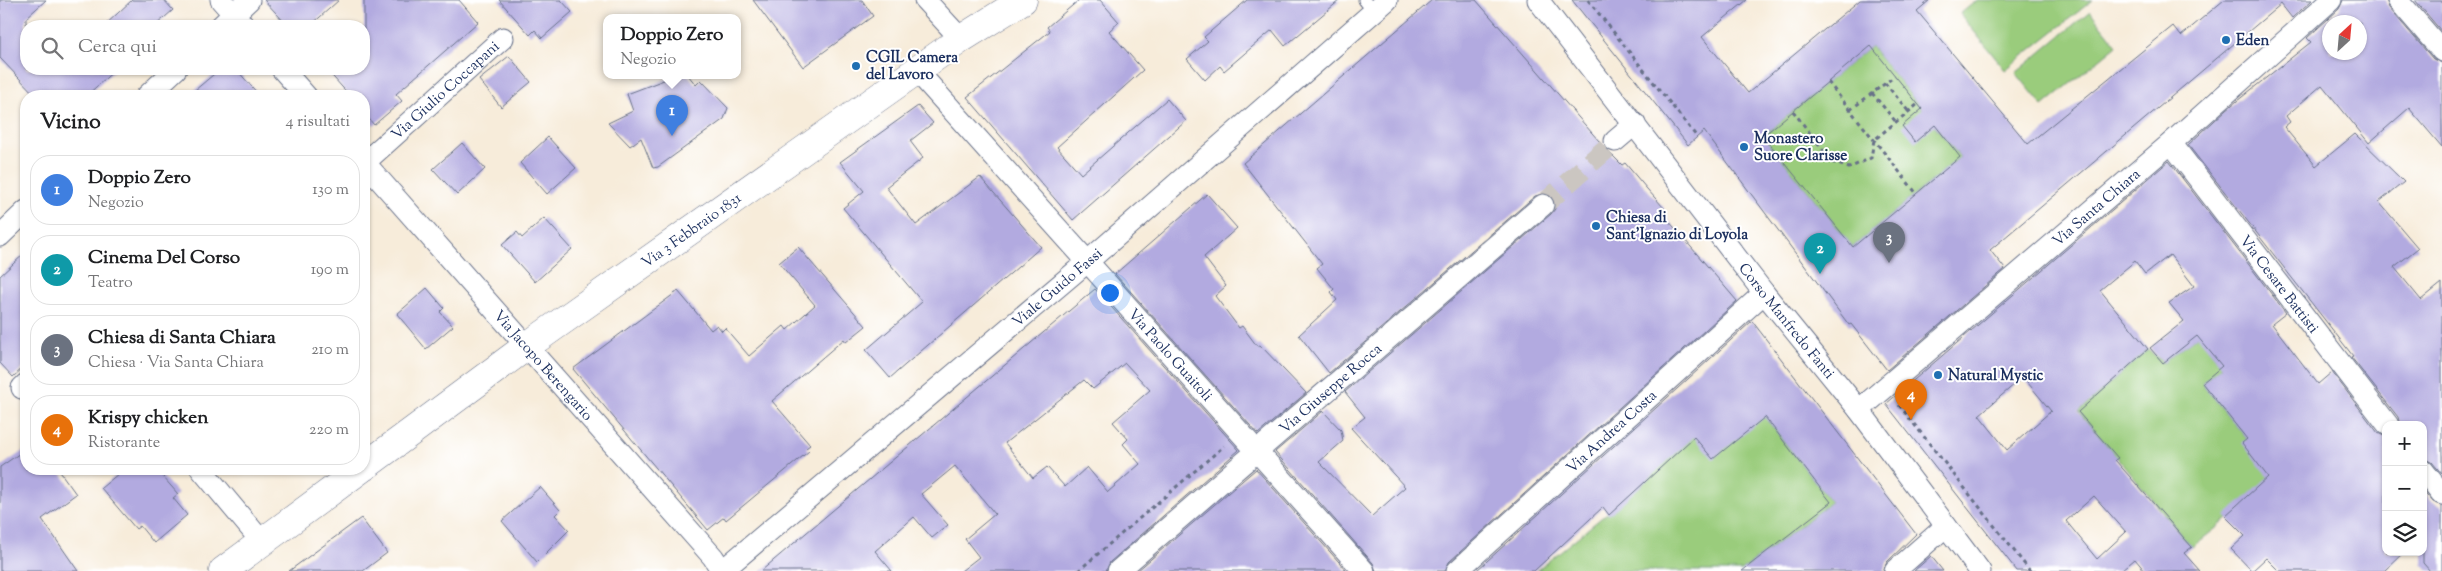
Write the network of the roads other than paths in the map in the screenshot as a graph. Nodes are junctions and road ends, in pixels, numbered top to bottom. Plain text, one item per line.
1 (925, 0) edge
2 (1024, 0) edge
3 (1538, 0) edge
4 (2331, 0) edge
5 (2398, 0) edge
6 (1375, 4) edge
7 (503, 38) dead end
8 (961, 39) junction
9 (2442, 51) edge
10 (918, 72) junction
11 (170, 75) edge
12 (287, 75) edge
13 (153, 90) edge
14 (301, 90) edge
15 (1635, 124) junction
16 (1615, 142) tunnel mouth
17 (2171, 143) junction
18 (370, 157) edge
19 (370, 169) edge
20 (1543, 205) tunnel mouth
21 (20, 217) edge
22 (0, 236) edge
23 (1087, 262) junction
24 (1764, 293) junction
25 (527, 346) junction
26 (1859, 410) junction
27 (2385, 421) edge
28 (1258, 452) junction
29 (370, 462) edge
30 (206, 475) edge
31 (353, 475) edge
32 (2427, 475) edge
33 (2442, 494) edge
34 (1946, 526) junction
35 (262, 542) junction
36 (223, 571) edge
37 (722, 571) edge
38 (1118, 571) edge
39 (1364, 571) edge
40 (1457, 571) edge
41 (1895, 571) edge
42 (1980, 571) edge

1 - 8 street
2 - 8 street, Via 3 Febbraio 1831
3 - 15 street, Corso Manfredo Fanti
4 - 17 street, Via Santa Chiara
5 - 9 street
6 - 23 street, Viale Guido Fassi
7 - 18 street, Via Giulio Coccapani
8 - 10 street, Via 3 Febbraio 1831
10 - 23 street, Via Paolo Guaitoli
10 - 25 street, Via 3 Febbraio 1831
11 - 13 street
12 - 14 street
15 - 16 street
15 - 24 street, Corso Manfredo Fanti
17 - 26 street, Via Santa Chiara
17 - 27 street, Via Cesare Battisti
19 - 25 street, Via Jacopo Berengario
20 - 28 street, Via Giuseppe Rocca
21 - 22 street
23 - 28 street, Via Paolo Guaitoli
23 - 37 street, Viale Guido Fassi
24 - 26 street, Corso Manfredo Fanti
24 - 40 street, Via Andrea Costa
25 - 29 street, Via 3 Febbraio 1831
25 - 37 street, Via Jacopo Berengario
26 - 34 street, Corso Manfredo Fanti
28 - 38 street, Via Giuseppe Rocca
28 - 39 street, Via Paolo Guaitoli
30 - 35 street
31 - 35 street, Via 3 Febbraio 1831
32 - 33 street
34 - 41 street
34 - 42 street, Corso Manfredo Fanti
35 - 36 street, Via 3 Febbraio 1831

